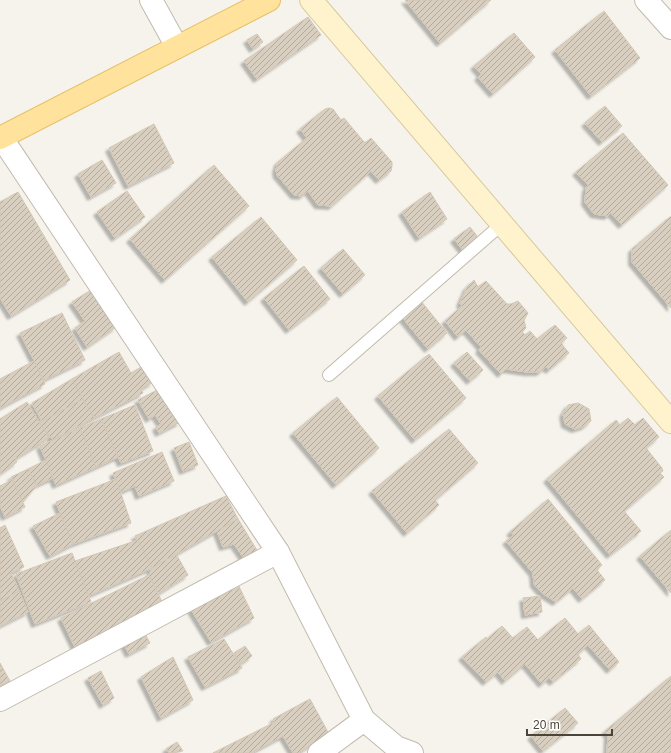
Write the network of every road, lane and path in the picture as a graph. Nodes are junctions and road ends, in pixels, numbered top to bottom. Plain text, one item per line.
1 (152, 0) edge
2 (269, 0) edge
3 (311, 0) edge
4 (646, 0) edge
5 (671, 28) edge
6 (177, 47) junction
7 (0, 137) edge
8 (502, 224) junction
9 (329, 374) dead end
10 (671, 422) edge
11 (278, 552) junction
12 (0, 700) edge
13 (364, 720) junction
14 (319, 753) edge
15 (412, 753) edge

1 - 6 street
2 - 6 main road
3 - 8 street
4 - 5 street
6 - 7 main road
7 - 11 street
8 - 9 lane
8 - 10 street
11 - 12 street
11 - 13 street
13 - 14 street
13 - 15 street

